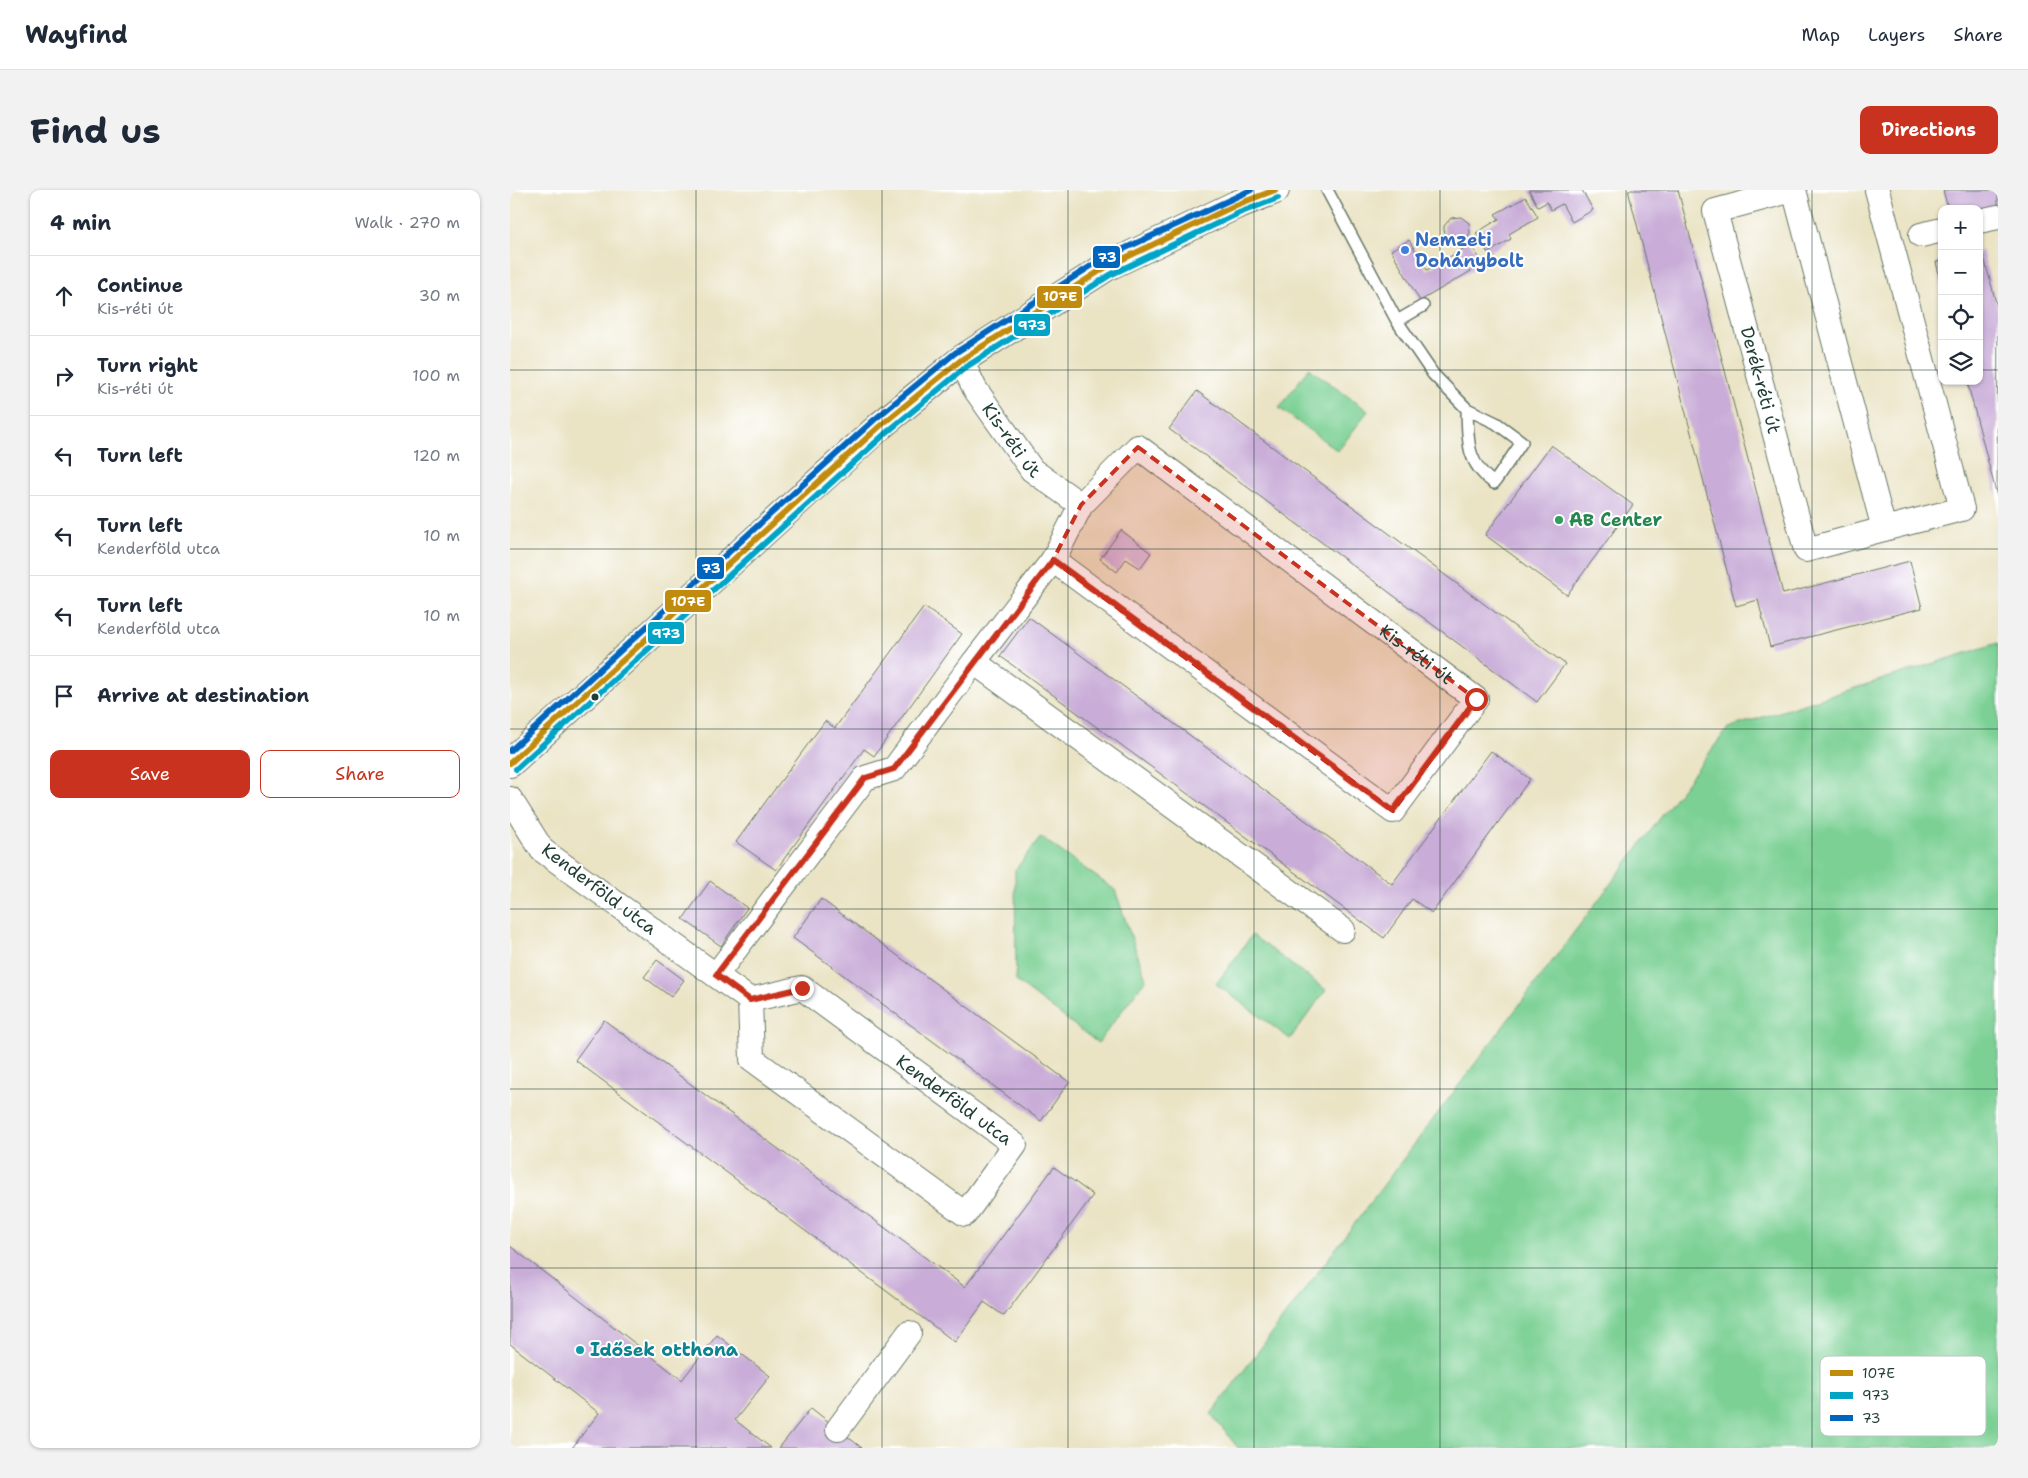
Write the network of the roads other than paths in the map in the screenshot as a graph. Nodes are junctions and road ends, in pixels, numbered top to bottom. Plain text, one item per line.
1 (1276, 190) edge
2 (1327, 190) edge
3 (1794, 190) edge
4 (1877, 190) edge
5 (1998, 217) edge
6 (1983, 220) edge
7 (1423, 306) dead end
8 (1397, 321) junction
9 (961, 360) junction
10 (1467, 410) junction
11 (1081, 505) junction
12 (1884, 529) junction
13 (1053, 560) junction
14 (974, 662) junction
15 (510, 764) edge
16 (510, 799) edge
17 (1342, 930) dead end
18 (716, 975) junction
19 (750, 1000) junction
20 (909, 1333) dead end
21 (838, 1429) dead end

1 - 9 main road
2 - 8 lane
3 - 12 street, Derék-réti út
3 - 12 street, Derék-réti út
4 - 12 street, Derék-réti út
5 - 6 street
7 - 8 lane
8 - 10 lane
9 - 11 street, Kis-réti út
9 - 15 main road
10 - 10 lane
11 - 13 street, Kis-réti út
11 - 13 street, Kis-réti út
13 - 14 street
14 - 17 street
14 - 18 street
16 - 18 street, Kenderföld utca
18 - 19 street, Kenderföld utca
19 - 19 street, Kenderföld utca
20 - 21 street

